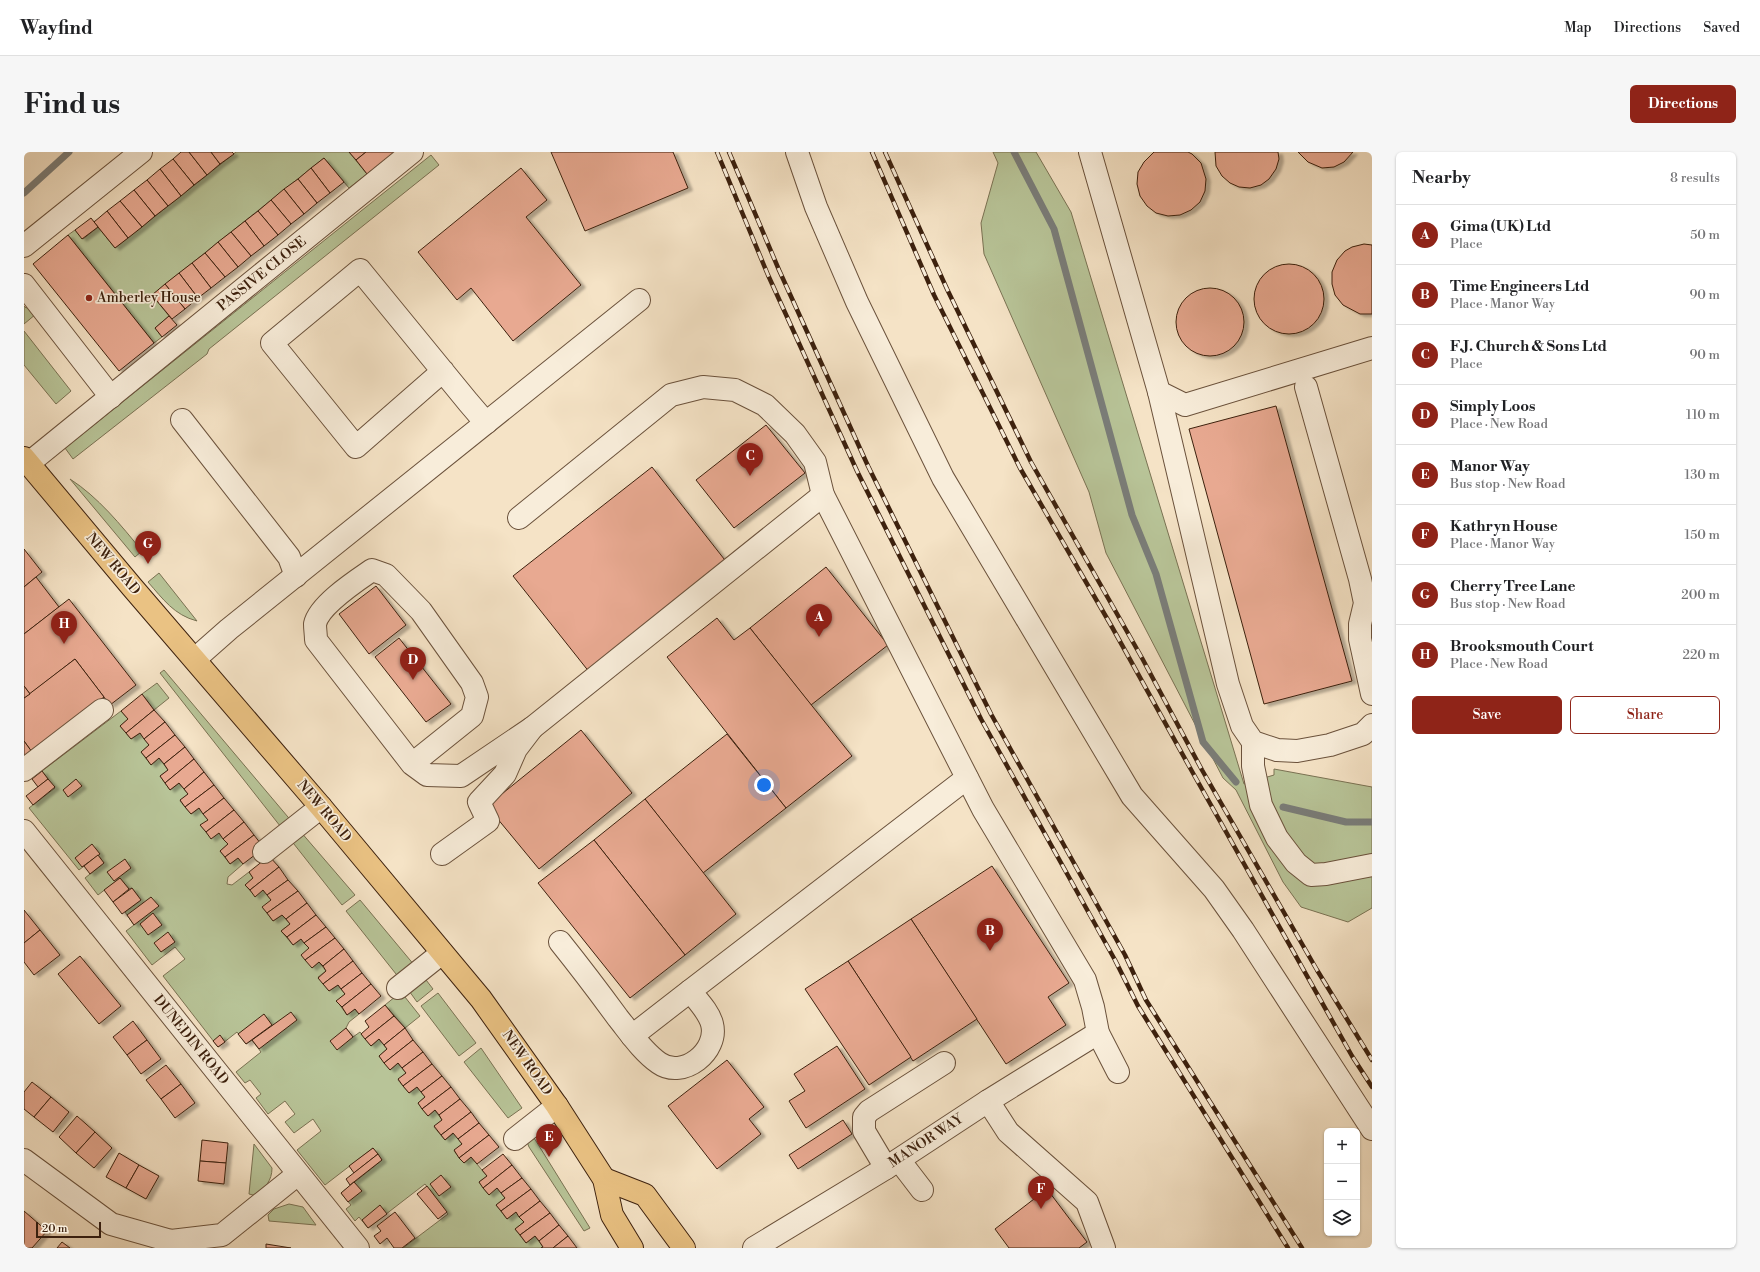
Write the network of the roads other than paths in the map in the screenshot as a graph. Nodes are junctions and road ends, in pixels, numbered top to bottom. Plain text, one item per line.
1 (141, 152) edge
2 (412, 152) edge
3 (797, 152) edge
4 (1090, 152) edge
5 (24, 246) edge
6 (24, 286) edge
7 (639, 300) dead end
8 (1372, 348) edge
9 (442, 371) junction
10 (1306, 387) dead end
11 (1159, 392) junction
12 (111, 397) junction
13 (182, 420) dead end
14 (486, 423) junction
15 (26, 461) edge
16 (823, 495) junction
17 (519, 518) dead end
18 (296, 576) junction
19 (1366, 578) edge
20 (195, 659) junction
21 (1372, 694) edge
22 (102, 710) dead end
23 (1372, 725) edge
24 (532, 728) junction
25 (1253, 742) junction
26 (412, 764) junction
27 (24, 770) edge
28 (967, 778) junction
29 (321, 807) junction
30 (24, 831) edge
31 (264, 852) dead end
32 (442, 854) dead end
33 (1372, 865) edge
34 (560, 942) dead end
35 (442, 953) junction
36 (398, 988) dead end
37 (690, 991) junction
38 (1098, 1033) junction
39 (632, 1036) junction
40 (944, 1063) dead end
41 (1118, 1072) dead end
42 (988, 1101) junction
43 (557, 1106) junction
44 (1372, 1129) edge
45 (515, 1139) dead end
46 (24, 1160) edge
47 (893, 1164) junction
48 (298, 1174) junction
49 (604, 1178) junction
50 (922, 1190) dead end
51 (764, 1245) edge
52 (358, 1248) edge
53 (632, 1248) edge
54 (684, 1248) edge
55 (1104, 1248) edge

1 - 5 street
2 - 12 street, PASSIVE CLOSE
3 - 44 street
4 - 11 street
6 - 12 street
7 - 14 street
8 - 11 street
9 - 9 street
9 - 14 street
10 - 19 street
11 - 25 street
12 - 15 street, PASSIVE CLOSE
13 - 18 street
14 - 18 street
15 - 20 main road, NEW ROAD
16 - 17 street
16 - 24 street
16 - 28 street
18 - 20 street
19 - 21 street
20 - 29 main road, NEW ROAD
22 - 27 street
23 - 25 street
24 - 26 street
24 - 32 street
25 - 33 street
26 - 26 street
28 - 37 street
28 - 38 street
29 - 31 street
29 - 35 main road, NEW ROAD
30 - 48 street, DUNEDIN ROAD
34 - 39 street
35 - 36 street
35 - 43 main road, NEW ROAD
37 - 39 street
37 - 39 street
38 - 41 street
38 - 42 street, MANOR WAY
40 - 47 street
42 - 47 street, MANOR WAY
42 - 55 street
43 - 45 street
43 - 49 main road, NEW ROAD
46 - 48 street
47 - 50 street
47 - 51 street, MANOR WAY
48 - 52 street, DUNEDIN ROAD
49 - 53 main road, NEW ROAD
49 - 54 main road

